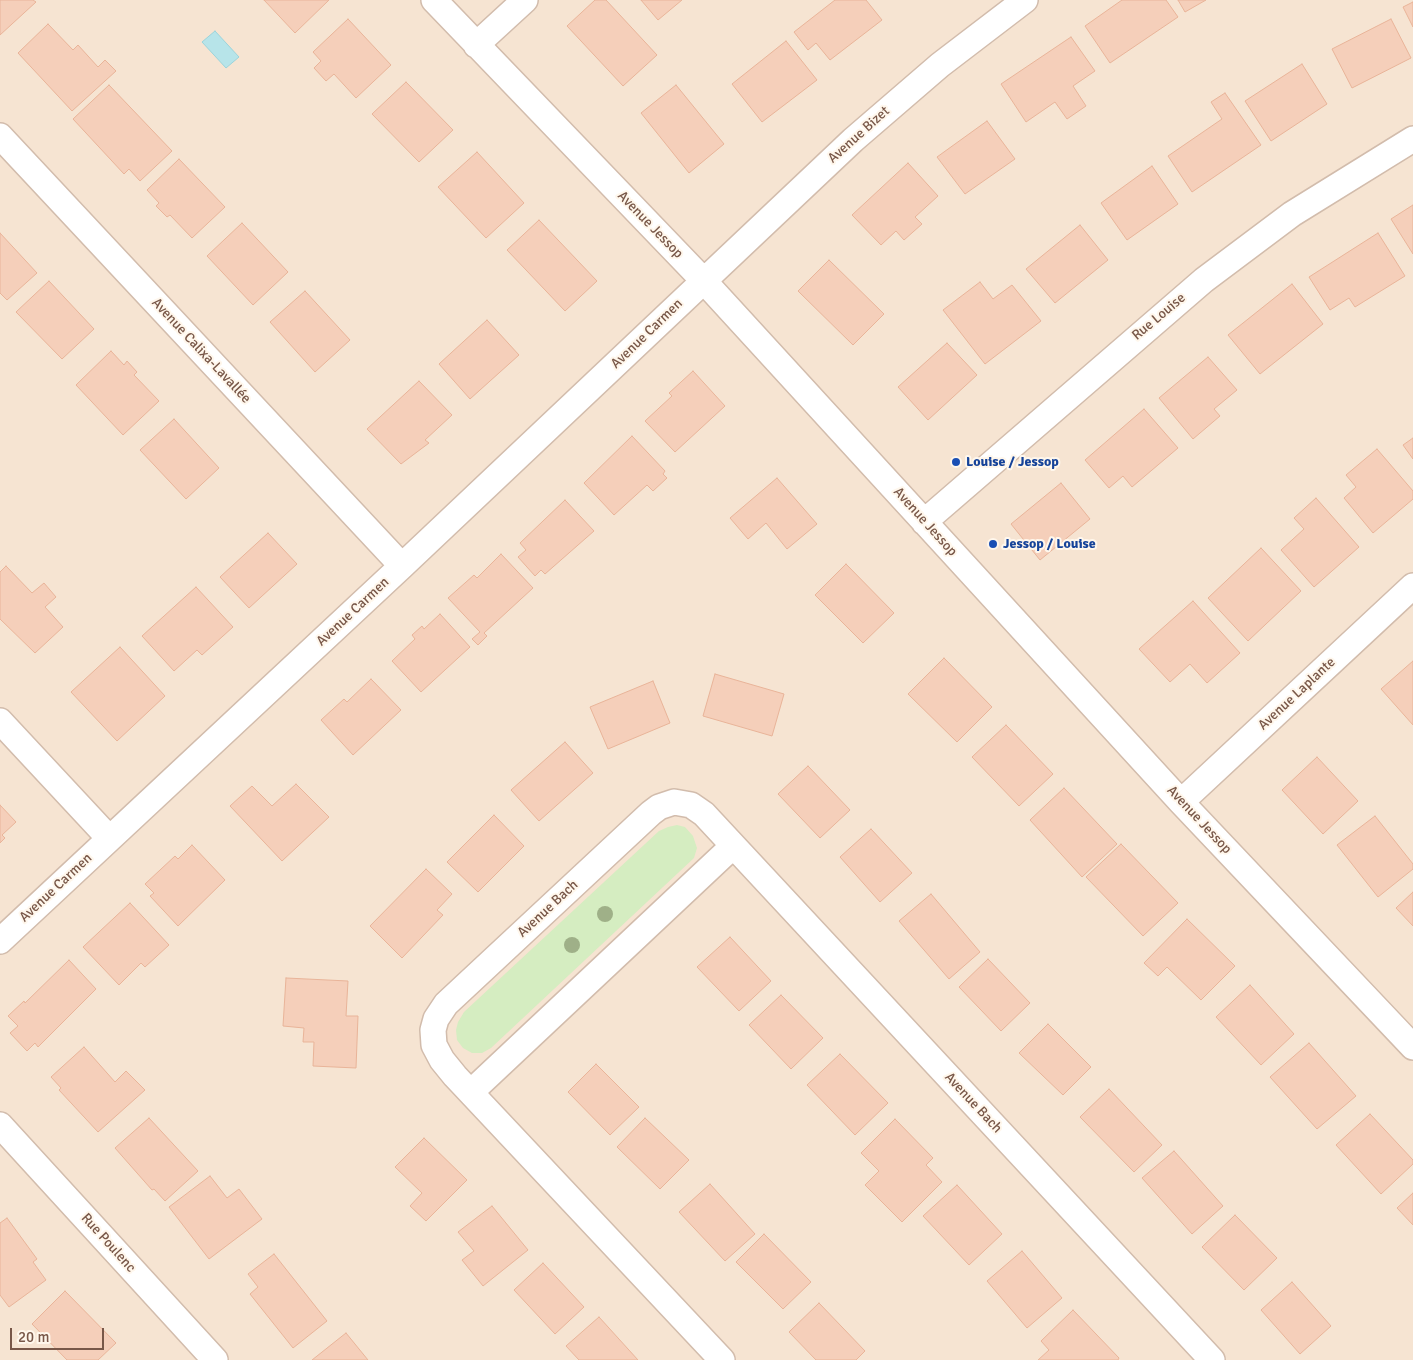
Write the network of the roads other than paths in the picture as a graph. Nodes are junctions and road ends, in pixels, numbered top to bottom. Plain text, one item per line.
1 (434, 0) edge
2 (525, 0) edge
3 (1025, 0) edge
4 (476, 45) junction
5 (0, 136) edge
6 (1413, 139) edge
7 (703, 280) junction
8 (924, 522) junction
9 (402, 566) junction
10 (1413, 586) edge
11 (0, 721) edge
12 (1181, 802) junction
13 (110, 838) junction
14 (734, 846) junction
15 (0, 941) edge
16 (1413, 1047) edge
17 (471, 1092) junction
18 (0, 1125) edge
19 (215, 1360) edge
20 (722, 1360) edge
21 (1212, 1360) edge

1 - 4 street, Avenue Jessop
2 - 4 street
3 - 7 street, Avenue Bizet
4 - 7 street, Avenue Jessop
5 - 9 street, Avenue Calixa-Lavallée
6 - 8 street, Rue Louise
7 - 8 street, Avenue Jessop
7 - 9 street, Avenue Carmen
8 - 12 street, Avenue Jessop
9 - 13 street, Avenue Carmen
10 - 12 street, Avenue Laplante
11 - 13 street
12 - 16 street, Avenue Jessop
13 - 15 street, Avenue Carmen
14 - 17 street
14 - 17 street, Avenue Bach
14 - 21 street, Avenue Bach
17 - 20 street, Avenue Bach
18 - 19 street, Rue Poulenc

